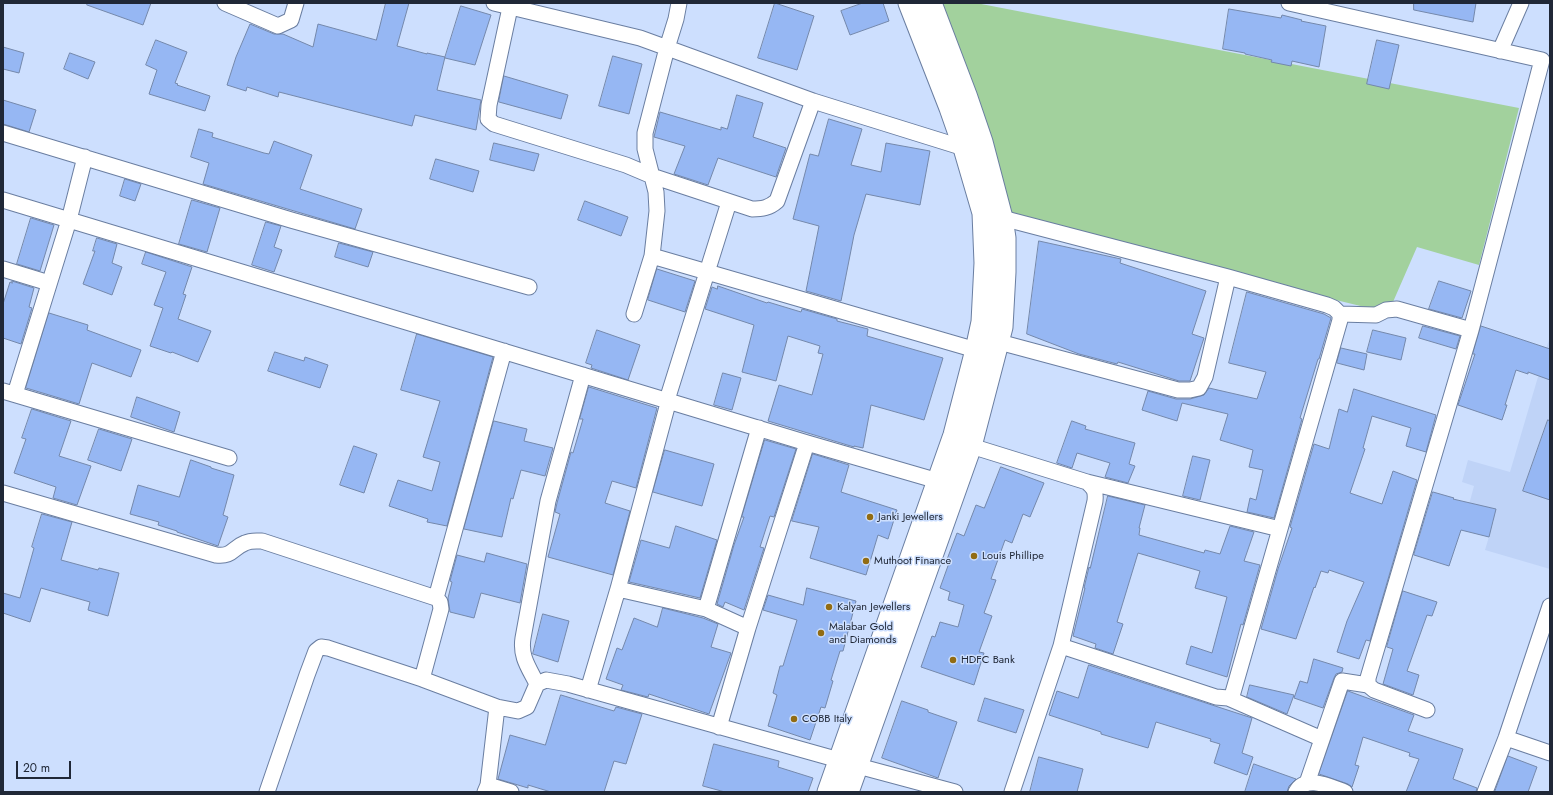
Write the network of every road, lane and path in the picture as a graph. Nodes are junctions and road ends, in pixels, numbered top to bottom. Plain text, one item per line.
1 (225, 3) edge
2 (296, 3) edge
3 (494, 3) edge
4 (679, 3) edge
5 (909, 3) edge
6 (931, 3) edge
7 (1289, 3) edge
8 (1521, 3) edge
9 (510, 5) edge
10 (666, 48) junction
11 (1500, 51) junction
12 (813, 101) junction
13 (3, 133) edge
14 (973, 145) junction
15 (85, 157) junction
16 (652, 176) junction
17 (3, 200) edge
18 (729, 202) junction
19 (1002, 218) junction
20 (69, 220) junction
21 (652, 256) junction
22 (3, 269) edge
23 (708, 272) junction
24 (1228, 277) junction
25 (49, 283) junction
26 (529, 287) dead end
27 (634, 314) dead end
28 (1340, 314) junction
29 (1471, 330) junction
30 (999, 342) junction
31 (976, 350) junction
32 (504, 351) junction
33 (583, 375) junction
34 (9, 393) edge
35 (667, 400) junction
36 (760, 428) junction
37 (807, 443) junction
38 (971, 446) junction
39 (229, 458) dead end
40 (938, 481) junction
41 (1087, 482) junction
42 (3, 493) edge
43 (1280, 529) junction
44 (618, 589) junction
45 (436, 598) junction
46 (1550, 606) edge
47 (706, 609) junction
48 (748, 628) junction
49 (1061, 646) junction
50 (422, 679) junction
51 (537, 684) junction
52 (1368, 685) junction
53 (588, 690) junction
54 (1228, 698) junction
55 (497, 707) junction
56 (1427, 710) dead end
57 (719, 726) junction
58 (1506, 738) junction
59 (1322, 739) junction
60 (1550, 753) edge
61 (839, 760) junction
62 (858, 766) junction
63 (1302, 787) edge
64 (487, 788) edge
65 (267, 792) edge
66 (511, 792) edge
67 (828, 792) edge
68 (848, 792) edge
69 (955, 792) edge
70 (1012, 792) edge
71 (1345, 792) edge
72 (1485, 792) edge

1 - 2 street
3 - 9 street
4 - 10 street
5 - 14 street
6 - 14 street
7 - 11 street
8 - 11 street
9 - 10 street
9 - 16 street
10 - 12 street
10 - 16 street
11 - 29 street
12 - 14 street
12 - 18 street
13 - 15 street
14 - 19 street
14 - 31 street
15 - 20 street
15 - 26 street
16 - 18 street
16 - 21 street
17 - 20 street
18 - 23 street
19 - 24 street
19 - 30 street
20 - 25 street
20 - 32 street
21 - 23 street
21 - 27 street
22 - 25 street
23 - 31 street
23 - 35 street
24 - 28 street
24 - 30 street
25 - 34 street
28 - 29 street
28 - 43 street
29 - 52 street
30 - 38 street
31 - 40 street
32 - 33 street
32 - 45 street
33 - 35 street
33 - 51 street
34 - 39 street
35 - 36 street
35 - 44 street
36 - 37 street
36 - 47 street
37 - 40 street
37 - 48 street
38 - 41 street
38 - 62 street
40 - 61 street
41 - 43 street
41 - 49 street
42 - 45 street
43 - 54 street
44 - 47 street
44 - 53 street
45 - 50 street
46 - 58 street
47 - 48 street
48 - 57 street
49 - 54 street
49 - 70 street
50 - 55 street
50 - 65 street
51 - 53 street
51 - 55 street
52 - 56 street
52 - 59 street
53 - 57 street
54 - 59 street
55 - 64 street
57 - 61 street
58 - 60 street
58 - 72 street
59 - 63 street
61 - 67 street
62 - 68 street
62 - 69 street
63 - 71 street
64 - 66 street

